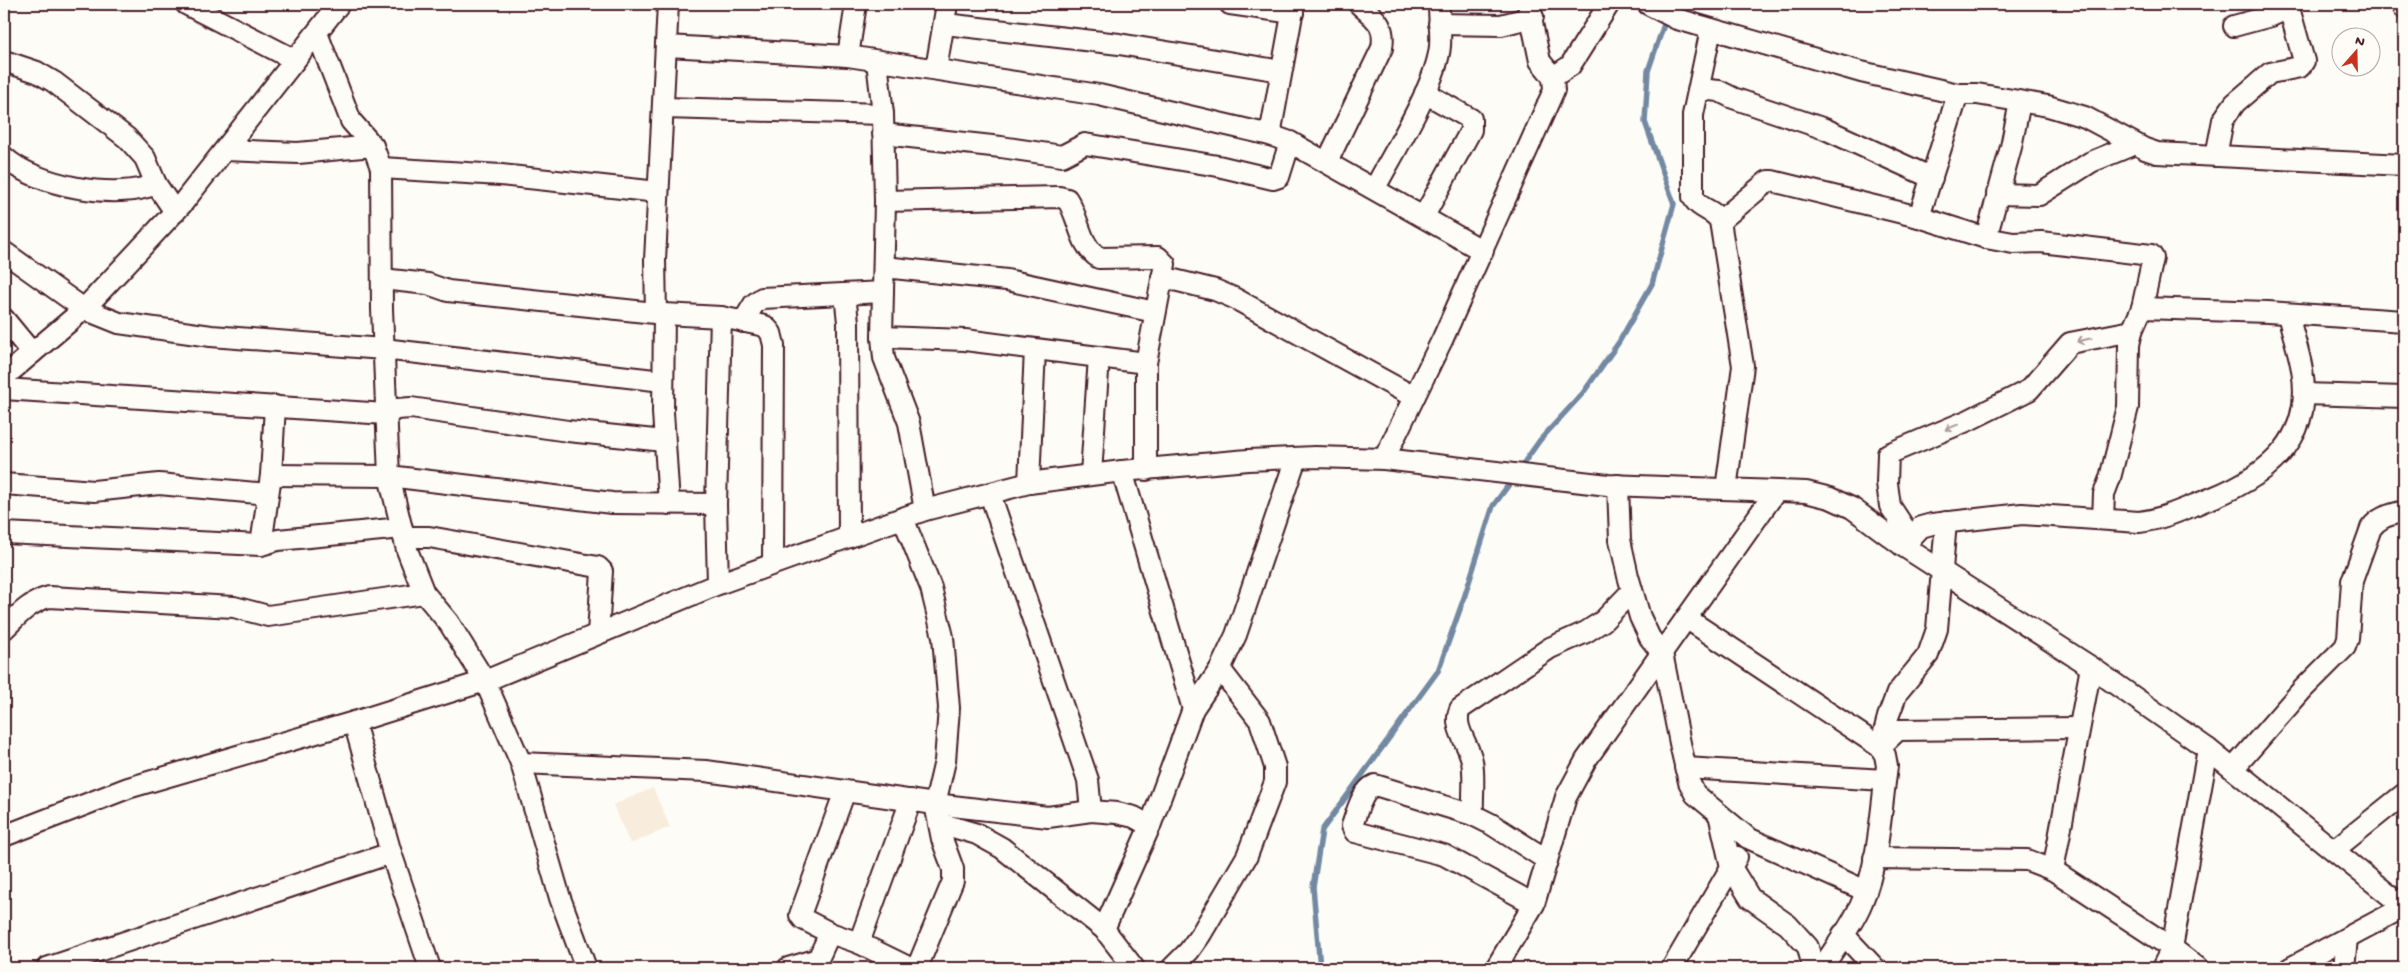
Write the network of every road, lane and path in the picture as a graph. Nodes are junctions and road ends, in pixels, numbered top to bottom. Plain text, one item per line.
1 (186, 4) edge
2 (668, 4) edge
3 (856, 4) edge
4 (947, 4) edge
5 (1230, 4) edge
6 (1359, 4) edge
7 (1439, 4) edge
8 (1609, 4) edge
9 (2402, 4) edge
10 (1652, 6) edge
11 (2290, 6) edge
12 (329, 7) edge
13 (1294, 8) edge
14 (2404, 8) edge
15 (1530, 10) edge
16 (944, 24) junction
17 (1439, 24) junction
18 (2234, 26) dead end
19 (1711, 29) junction
20 (317, 33) junction
21 (667, 46) junction
22 (848, 56) junction
23 (295, 60) junction
24 (4, 61) edge
25 (877, 61) junction
26 (936, 69) junction
27 (1281, 71) junction
28 (1553, 77) junction
29 (1699, 89) junction
30 (1425, 93) junction
31 (1958, 94) junction
32 (2020, 102) junction
33 (664, 108) junction
34 (883, 124) junction
35 (1270, 135) junction
36 (1290, 142) junction
37 (2136, 144) junction
38 (373, 146) junction
39 (224, 150) junction
40 (2216, 156) junction
41 (4, 157) edge
42 (1327, 162) junction
43 (2404, 165) edge
44 (381, 168) junction
45 (1932, 178) junction
46 (156, 184) junction
47 (1375, 188) junction
48 (658, 192) junction
49 (1997, 194) junction
50 (885, 201) junction
51 (175, 212) junction
52 (1424, 216) junction
53 (1919, 217) junction
54 (1720, 221) junction
55 (1986, 238) junction
56 (1483, 250) junction
57 (4, 252) edge
58 (884, 267) junction
59 (1162, 277) junction
60 (382, 279) junction
61 (883, 292) junction
62 (844, 294) junction
63 (2142, 308) junction
64 (84, 309) junction
65 (1155, 312) junction
66 (660, 313) junction
67 (2288, 314) junction
68 (721, 317) junction
69 (4, 319) edge
70 (743, 322) junction
71 (2404, 322) edge
72 (2132, 331) junction
73 (882, 337) junction
74 (1035, 349) junction
75 (383, 350) junction
76 (32, 353) junction
77 (1100, 357) junction
78 (1146, 363) junction
79 (4, 377) edge
80 (663, 381) junction
81 (4, 389) edge
82 (2304, 394) junction
83 (1414, 397) junction
84 (2404, 397) edge
85 (276, 406) junction
86 (386, 414) junction
87 (664, 441) junction
88 (1296, 458) junction
89 (1384, 459) junction
90 (1146, 470) junction
91 (1122, 471) junction
92 (1091, 474) junction
93 (389, 476) junction
94 (1030, 483) junction
95 (4, 484) edge
96 (269, 484) junction
97 (1618, 485) junction
98 (1726, 489) junction
99 (1776, 491) junction
100 (990, 494) junction
101 (669, 504) junction
102 (716, 504) junction
103 (925, 510) junction
104 (2404, 511) edge
105 (902, 518) junction
106 (2102, 520) junction
107 (1946, 522) junction
108 (403, 532) junction
109 (4, 533) edge
110 (848, 537) junction
111 (1907, 542) junction
112 (261, 545) junction
113 (773, 564) junction
114 (1942, 570) junction
115 (718, 584) junction
116 (1632, 591) junction
117 (424, 592) junction
118 (1686, 618) junction
119 (4, 629) edge
120 (598, 634) junction
121 (1662, 653) junction
122 (2090, 667) junction
123 (1220, 669) junction
124 (485, 681) junction
125 (1193, 709) junction
126 (354, 722) junction
127 (2079, 728) junction
128 (1880, 747) junction
129 (2208, 749) junction
130 (520, 763) junction
131 (1685, 768) junction
132 (2233, 769) junction
133 (1885, 780) junction
134 (845, 790) junction
135 (2404, 794) edge
136 (911, 800) junction
137 (935, 804) junction
138 (1091, 812) junction
139 (1719, 814) junction
140 (1473, 816) junction
141 (939, 823) junction
142 (1150, 826) junction
143 (4, 836) edge
144 (1748, 838) junction
145 (2334, 850) junction
146 (391, 853) junction
147 (1874, 858) junction
148 (1547, 860) junction
149 (1731, 867) junction
150 (2053, 870) junction
151 (1866, 891) junction
152 (1534, 904) junction
153 (1104, 929) junction
154 (830, 933) junction
155 (1844, 934) junction
156 (2347, 938) junction
157 (859, 943) junction
158 (2172, 948) junction
159 (877, 961) edge
160 (47, 968) edge
161 (430, 968) edge
162 (586, 968) edge
163 (788, 968) edge
164 (910, 968) edge
165 (917, 968) edge
166 (1134, 968) edge
167 (1172, 968) edge
168 (1496, 968) edge
169 (1672, 968) edge
170 (1813, 968) edge
171 (1822, 968) edge
172 (1875, 968) edge
173 (2162, 968) edge
174 (2198, 968) edge
175 (2290, 968) edge
176 (2344, 968) edge

1 - 23 street
2 - 21 street
3 - 22 street
4 - 16 street
5 - 13 street
6 - 42 street
7 - 17 street
8 - 28 street
9 - 14 street
10 - 19 street
11 - 18 street
11 - 40 street
12 - 20 street
13 - 27 street
15 - 17 street
15 - 28 street
16 - 26 street
16 - 27 street
17 - 30 street
19 - 29 street
19 - 31 street
20 - 23 street
20 - 38 street
21 - 22 street
21 - 33 street
22 - 25 street
23 - 39 street
24 - 46 street
25 - 26 street
25 - 34 street
26 - 35 street
27 - 35 street
28 - 56 street
29 - 45 street
29 - 54 street
30 - 47 street
30 - 52 street
31 - 32 street
31 - 45 street
32 - 37 street
32 - 49 street
33 - 34 street
33 - 48 street
34 - 36 street
34 - 50 street
35 - 36 street
36 - 42 street
37 - 40 street
37 - 49 street
38 - 39 street
38 - 44 street
39 - 51 street
40 - 43 street
41 - 46 street
42 - 47 street
44 - 48 street
44 - 60 street
45 - 53 street
46 - 51 street
47 - 52 street
48 - 66 street
49 - 55 street
50 - 58 street
50 - 59 street
51 - 64 street
52 - 56 street
53 - 54 street
53 - 55 street
54 - 98 street
55 - 63 street
56 - 83 street
57 - 64 street
58 - 61 street
58 - 65 street
59 - 65 street
59 - 83 street
60 - 66 street
60 - 75 street
61 - 62 street
61 - 73 street
62 - 70 street
62 - 110 street
63 - 67 street
63 - 72 street
64 - 75 street
64 - 76 street
65 - 78 street
66 - 68 street
66 - 80 street
67 - 71 street
67 - 82 street
68 - 70 street
68 - 102 street
69 - 76 street
70 - 113 street
72 - 106 street
72 -> 111 street
73 - 74 street
73 - 103 street
74 - 77 street
74 - 94 street
75 - 80 street
75 - 86 street
76 - 79 street
77 - 78 street
77 - 92 street
78 - 90 street
80 - 87 street
81 - 85 street
82 - 84 street
82 - 106 street
83 - 89 street
85 - 86 street
85 - 96 street
86 - 87 street
86 - 93 street
87 - 101 street
88 - 89 street
88 - 90 street
88 - 123 street
89 - 97 street
90 - 91 street
91 - 92 street
91 - 125 street
92 - 94 street
93 - 96 street
93 - 101 street
93 - 108 street
94 - 100 street
95 - 96 street
96 - 112 street
97 - 98 street
97 - 116 street
98 - 99 street
99 - 111 street
99 - 118 street
100 - 103 street
100 - 138 street
101 - 102 street
102 - 115 street
103 - 105 street
104 - 132 street
105 - 110 street
105 - 137 street
106 - 107 street
107 - 111 street
107 - 114 street
108 - 112 street
108 - 117 street
108 - 120 street
109 - 112 street
110 - 113 street
111 - 114 street
113 - 115 street
114 - 122 street
114 - 128 street
115 - 120 street
116 - 121 street
116 - 140 street
117 - 119 street
117 - 124 street
118 - 121 street
118 - 128 street
120 - 124 street
121 - 131 street
121 - 148 street
122 - 127 street
122 - 129 street
123 - 125 street
123 - 167 street
124 - 126 street
124 - 130 street
125 - 142 street
126 - 143 street
126 - 146 street
127 - 128 street
127 - 150 street
128 - 133 street
129 - 132 street
129 - 158 street
130 - 134 street
130 - 162 street
131 - 133 street
131 - 139 street
132 - 145 street
133 - 147 street
134 - 136 street
134 - 154 street
135 - 145 street
136 - 137 street
136 - 157 street
137 - 138 street
137 - 141 street
138 - 142 street
139 - 144 street
139 - 149 street
140 - 148 street
140 - 152 street
141 - 153 street
141 - 165 street
142 - 153 street
144 - 149 street
144 - 151 street
145 - 156 street
146 - 160 street
146 - 161 street
147 - 150 street
147 - 151 street
148 - 152 street
149 - 169 street
149 - 170 street
150 - 158 street
151 - 155 street
152 - 168 street
153 - 166 street
154 - 157 street
154 - 163 street
155 - 171 street
155 - 172 street
156 - 175 street
156 - 176 street
157 - 159 street
158 - 173 street
158 - 174 street
159 - 164 street

